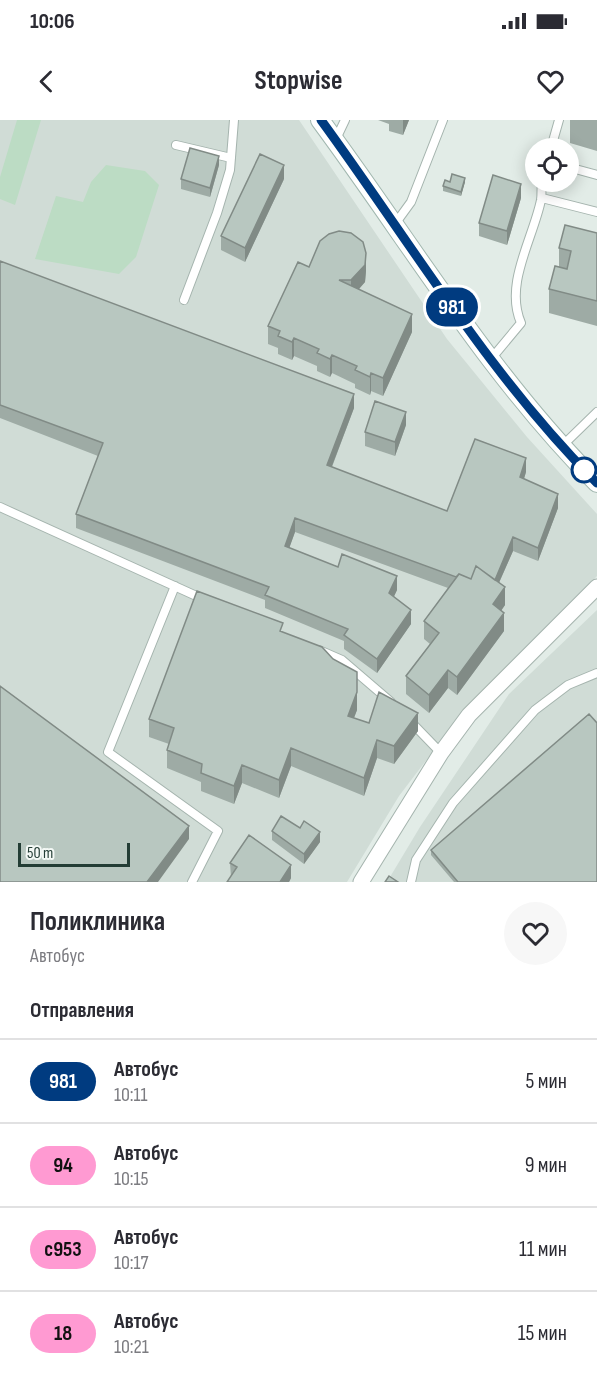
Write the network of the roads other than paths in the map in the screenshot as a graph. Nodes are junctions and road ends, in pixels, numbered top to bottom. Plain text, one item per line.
1 (234, 120) edge
2 (321, 120) edge
3 (345, 120) edge
4 (443, 120) edge
5 (559, 120) edge
6 (554, 138) edge
7 (336, 141) junction
8 (176, 145) dead end
9 (231, 158) junction
10 (579, 170) edge
11 (597, 175) edge
12 (542, 192) edge
13 (542, 198) junction
14 (597, 212) edge
15 (394, 225) junction
16 (184, 300) dead end
17 (490, 361) junction
18 (597, 412) edge
19 (561, 447) junction
20 (597, 483) edge
21 (0, 507) edge
22 (175, 586) junction
23 (597, 587) edge
24 (214, 604) edge
25 (309, 646) edge
26 (597, 673) edge
27 (399, 709) edge
28 (406, 717) edge
29 (441, 753) junction
30 (192, 882) edge
31 (361, 882) edge
32 (411, 882) edge

1 - 9 lane
2 - 7 street
3 - 7 lane
4 - 15 lane
5 - 6 lane
7 - 15 street
8 - 9 lane
9 - 16 lane
10 - 11 lane
12 - 13 lane
13 - 14 lane
13 - 17 lane
15 - 17 street
17 - 19 street
18 - 19 lane
19 - 20 street
21 - 22 lane
22 - 24 lane
22 - 30 lane
23 - 29 street
25 - 27 lane
26 - 32 lane
28 - 29 lane
29 - 31 street

